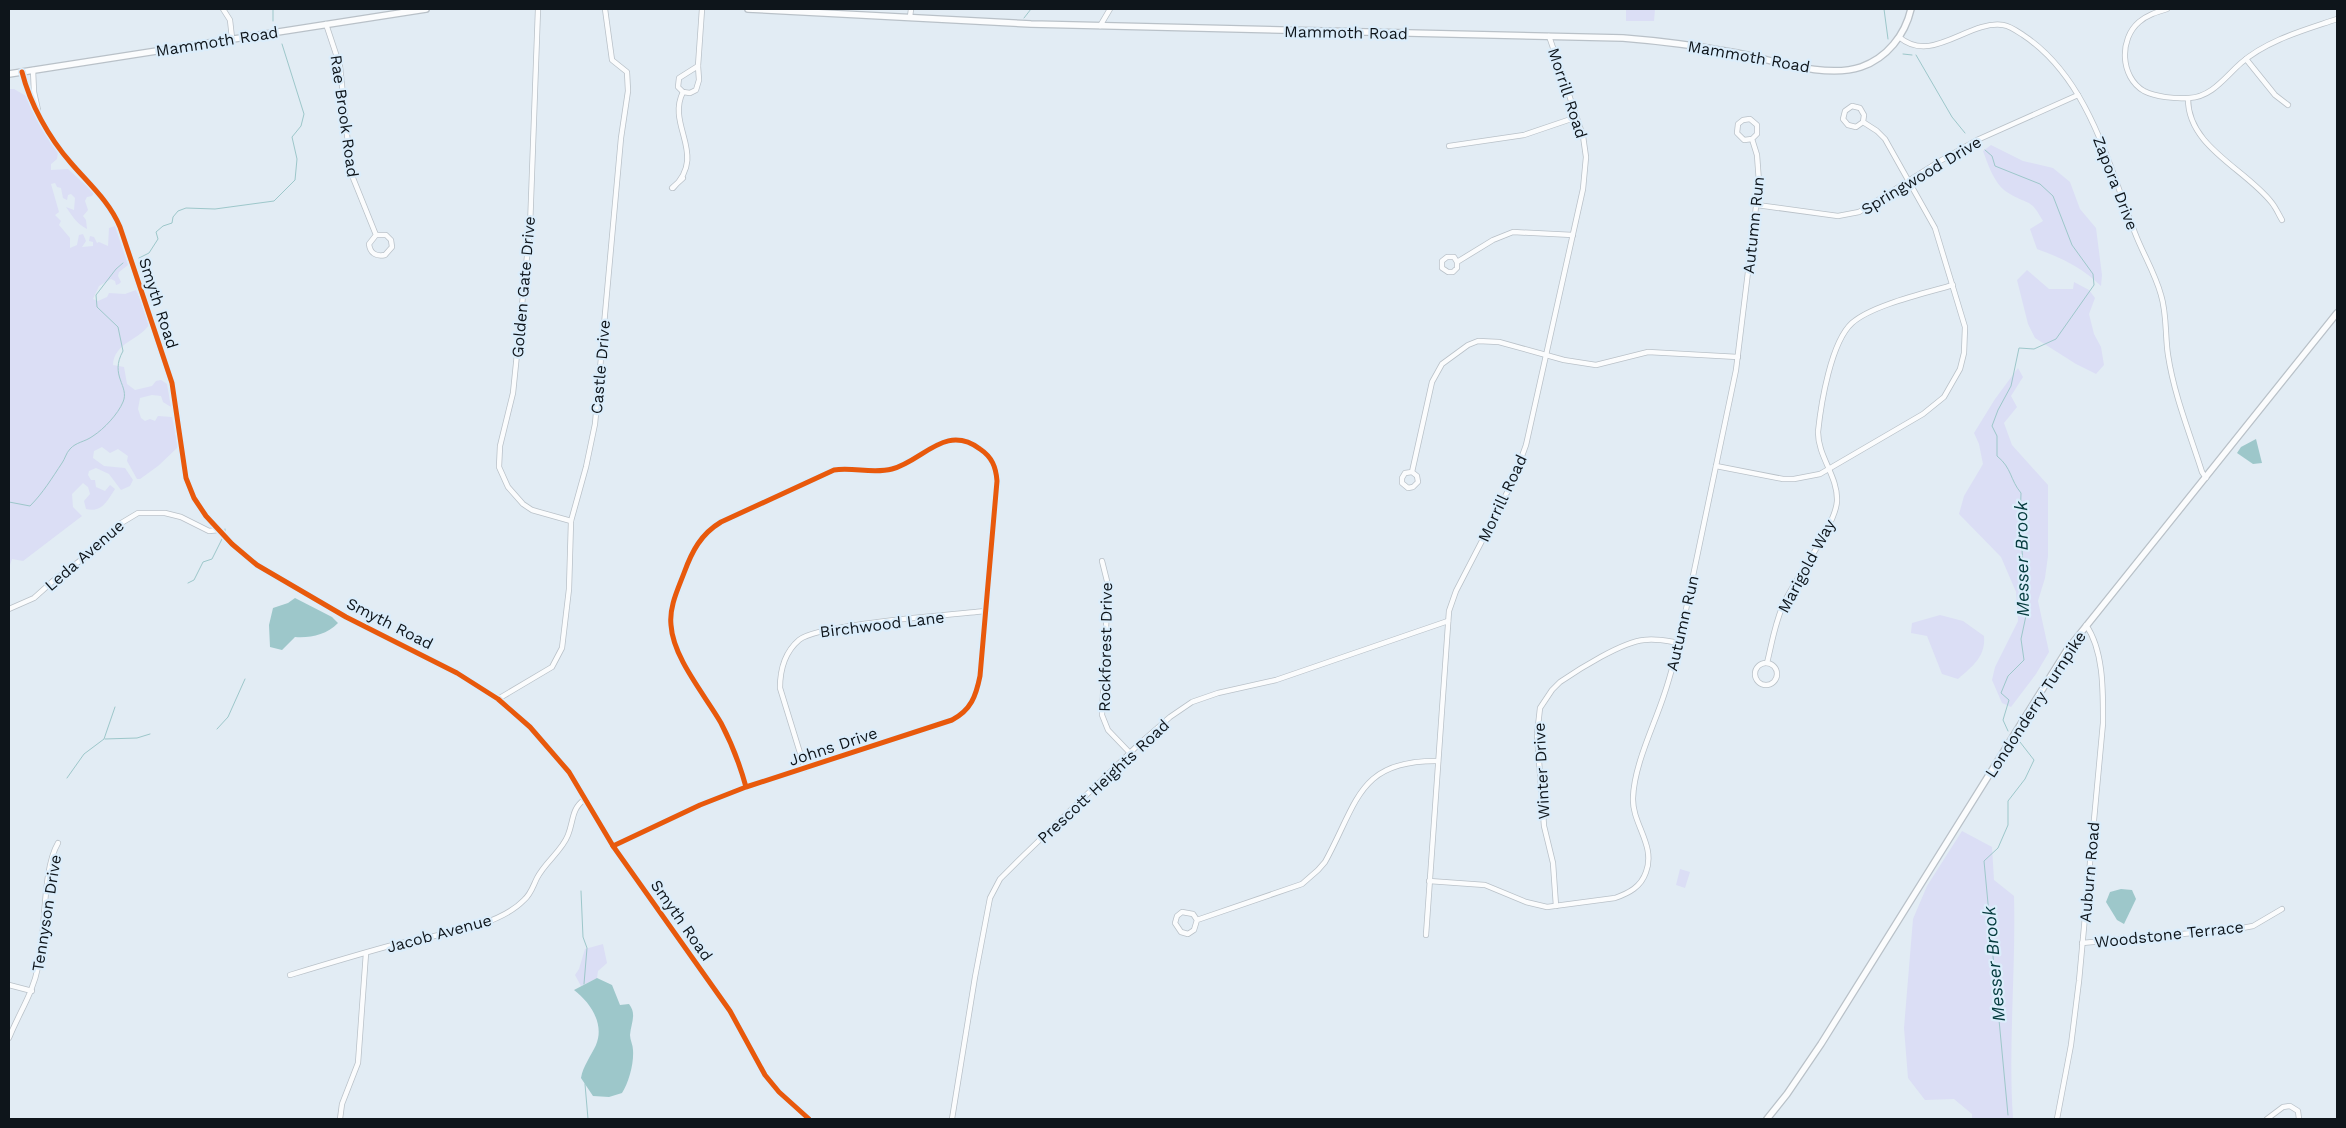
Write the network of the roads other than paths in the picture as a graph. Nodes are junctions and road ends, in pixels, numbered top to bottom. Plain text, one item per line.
1 (223, 9) edge
2 (426, 9) edge
3 (538, 9) edge
4 (605, 9) edge
5 (702, 9) edge
6 (748, 9) edge
7 (911, 9) edge
8 (1110, 9) edge
9 (1911, 9) edge
10 (2166, 9) edge
11 (910, 17) junction
12 (2337, 19) edge
13 (326, 24) junction
14 (1100, 26) junction
15 (1549, 36) junction
16 (1899, 37) junction
17 (232, 38) junction
18 (2246, 59) junction
19 (698, 66) junction
20 (32, 70) junction
21 (22, 72) junction
22 (9, 74) edge
23 (684, 92) junction
24 (2078, 95) junction
25 (2188, 98) junction
26 (2288, 105) dead end
27 (40, 116) junction
28 (1578, 117) junction
29 (1863, 122) junction
30 (1752, 139) junction
31 (1449, 146) dead end
32 (683, 178) dead end
33 (1909, 181) junction
34 (1757, 205) junction
35 (2282, 220) dead end
36 (1573, 234) junction
37 (376, 235) junction
38 (1458, 262) dead end
39 (1953, 285) junction
40 (2337, 313) edge
41 (1546, 354) junction
42 (1738, 357) junction
43 (1716, 466) junction
44 (1828, 470) junction
45 (1412, 472) dead end
46 (2206, 478) junction
47 (571, 521) junction
48 (219, 530) junction
49 (1102, 561) dead end
50 (9, 609) edge
51 (985, 611) junction
52 (1448, 621) junction
53 (2086, 626) junction
54 (1679, 643) junction
55 (1767, 663) junction
56 (498, 700) junction
57 (1130, 753) junction
58 (1438, 762) junction
59 (805, 769) junction
60 (746, 788) junction
61 (586, 799) junction
62 (58, 843) dead end
63 (613, 846) junction
64 (1429, 881) junction
65 (1556, 906) junction
66 (2282, 909) dead end
67 (1197, 920) junction
68 (1426, 935) dead end
69 (2082, 943) junction
70 (366, 953) junction
71 (290, 975) dead end
72 (9, 985) edge
73 (32, 991) junction
74 (9, 1038) edge
75 (2274, 1114) junction
76 (340, 1119) edge
77 (809, 1119) edge
78 (952, 1119) edge
79 (1767, 1119) edge
80 (2057, 1119) edge
81 (2267, 1119) edge
82 (2277, 1119) edge
83 (2298, 1119) edge

1 - 17 street
2 - 13 main road, Mammoth Road
3 - 47 street, Golden Gate Drive
4 - 47 street, Castle Drive
5 - 19 street
6 - 11 main road, Mammoth Road
7 - 11 street
8 - 14 street
9 - 16 main road, Mammoth Road
10 - 25 street
11 - 14 main road, Mammoth Road
12 - 18 street
13 - 17 main road, Mammoth Road
13 - 37 street, Rae Brook Road
14 - 15 main road, Mammoth Road
15 - 16 main road, Mammoth Road
15 - 28 street, Morrill Road
16 - 24 street, Zapora Drive
17 - 20 main road, Mammoth Road
18 - 25 street
18 - 26 street
19 - 23 street
19 - 23 street
20 - 21 main road, Mammoth Road
20 - 27 street, Smyth Road
21 - 22 main road, Mammoth Road
21 - 27 street, Smyth Road
23 - 32 street
24 - 33 street, Springwood Drive
24 - 46 street, Zapora Drive
25 - 35 street
27 - 48 street, Smyth Road
28 - 31 street
28 - 36 street, Morrill Road
29 - 29 street
29 - 33 street
30 - 30 street, Autumn Run
30 - 34 street, Autumn Run
33 - 34 street, Springwood Drive
33 - 39 street
34 - 42 street, Autumn Run
36 - 38 street
36 - 41 street, Morrill Road
37 - 37 street, Rae Brook Road
39 - 44 street
39 - 44 street, Marigold Way
40 - 46 main road, Londonderry Turnpike
41 - 42 street
41 - 45 street
41 - 52 street, Morrill Road
42 - 43 street, Autumn Run
43 - 44 street
43 - 54 street, Autumn Run
44 - 55 street, Marigold Way
46 - 53 main road, Londonderry Turnpike
47 - 56 street, Castle Drive
48 - 50 street, Leda Avenue
48 - 56 street, Smyth Road
49 - 57 street, Rockforest Drive
51 - 59 street, Johns Drive
51 - 59 street, Birchwood Lane
51 - 60 street, Johns Drive
52 - 57 street, Prescott Heights Road
52 - 58 street, Morrill Road
53 - 69 street, Auburn Road
53 - 79 main road, Londonderry Turnpike
54 - 65 street, Autumn Run
54 - 65 street, Winter Drive
55 - 55 street, Marigold Way
56 - 61 street, Smyth Road
57 - 78 street, Prescott Heights Road
58 - 64 street, Morrill Road
58 - 67 street
59 - 60 street, Johns Drive
60 - 63 street, Johns Drive
61 - 63 street, Smyth Road
61 - 70 street, Jacob Avenue
62 - 73 street, Tennyson Drive
63 - 77 street, Smyth Road
64 - 65 street, Autumn Run
64 - 68 street, Morrill Road
66 - 69 street, Woodstone Terrace
67 - 67 street
69 - 80 street, Auburn Road
70 - 71 street, Jacob Avenue
70 - 76 street
72 - 73 street
73 - 74 street, Tennyson Drive
75 - 81 street
75 - 82 street
75 - 83 street

